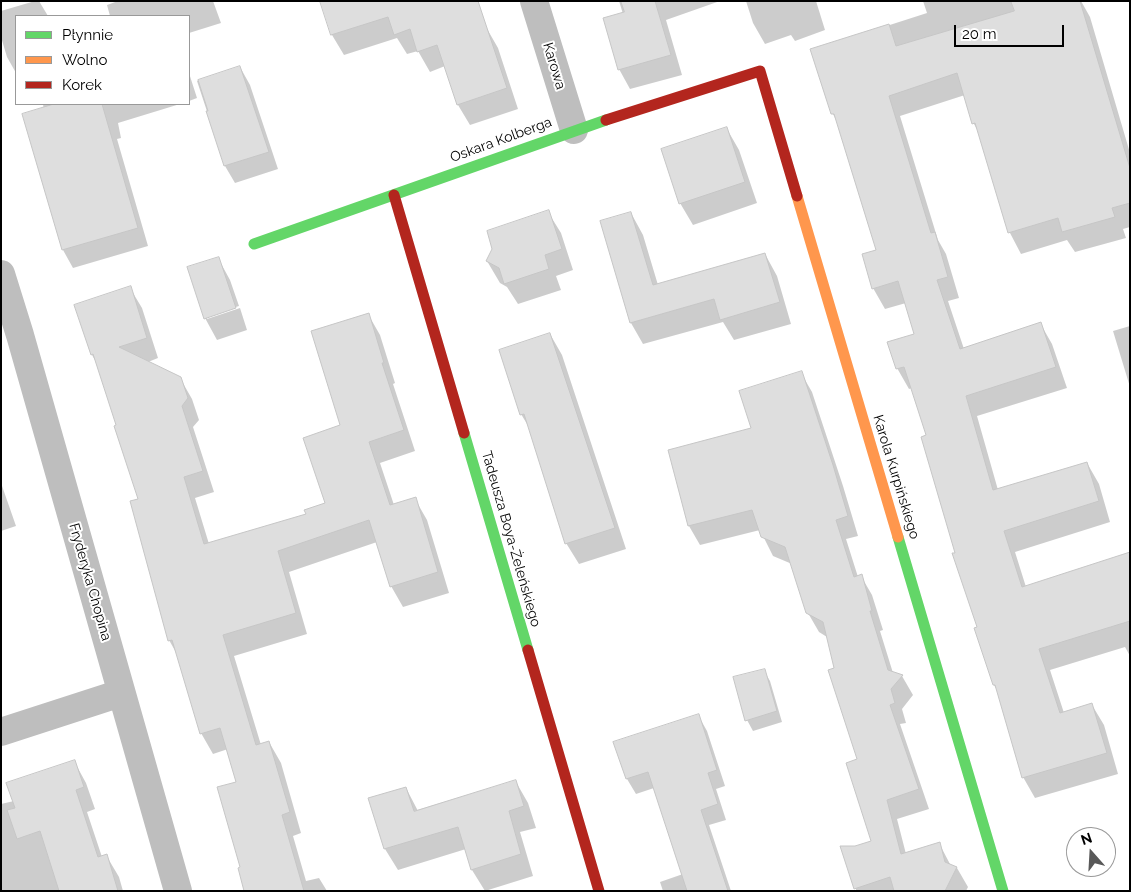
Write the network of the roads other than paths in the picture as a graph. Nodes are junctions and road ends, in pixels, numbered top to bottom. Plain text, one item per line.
1 (534, 1) edge
2 (760, 71) joint
3 (574, 130) junction
4 (394, 195) junction
5 (254, 244) dead end
6 (1, 274) edge
7 (11, 338) edge
8 (121, 693) junction
9 (1, 732) edge
10 (178, 891) edge
11 (599, 891) edge
12 (1003, 891) edge

1 - 3 street, Karowa
2 - 3 street, Oskara Kolberga
2 - 12 street, Karola Kurpińskiego
3 - 4 street, Oskara Kolberga
4 - 5 street, Oskara Kolberga
4 - 11 street, Tadeusza Boya-Żeleńskiego
6 - 7 street, Fryderyka Chopina
7 - 8 street, Fryderyka Chopina
8 - 9 street
8 - 10 street, Fryderyka Chopina

